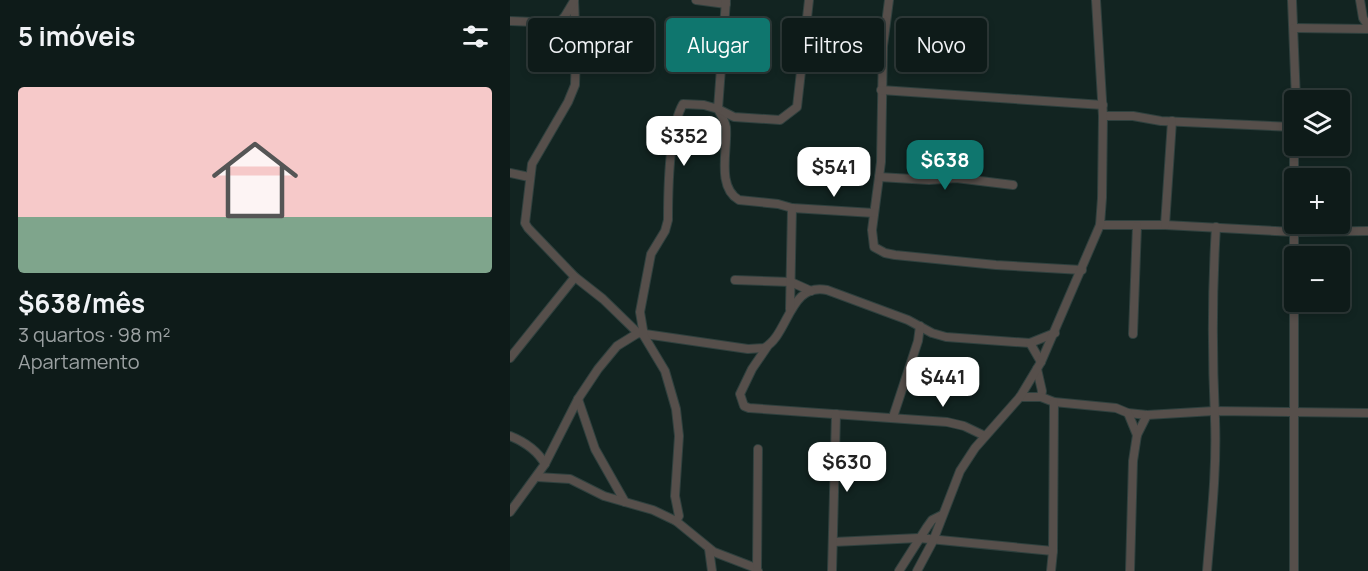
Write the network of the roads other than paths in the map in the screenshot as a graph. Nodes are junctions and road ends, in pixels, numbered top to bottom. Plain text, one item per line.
1 (574, 0) edge
2 (696, 0) edge
3 (809, 0) edge
4 (890, 0) edge
5 (1096, 0) edge
6 (1292, 0) edge
7 (1360, 0) edge
8 (726, 2) edge
9 (564, 18) edge
10 (575, 18) edge
11 (510, 21) edge
12 (528, 21) edge
13 (1294, 28) junction
14 (1368, 28) edge
15 (575, 72) edge
16 (881, 90) junction
17 (1296, 90) edge
18 (1103, 105) junction
19 (718, 109) junction
20 (1103, 116) junction
21 (1172, 121) junction
22 (1284, 127) edge
23 (510, 174) edge
24 (530, 177) junction
25 (879, 177) junction
26 (1013, 184) dead end
27 (792, 208) junction
28 (874, 213) junction
29 (1100, 225) junction
30 (1137, 225) junction
31 (1165, 225) junction
32 (1216, 226) junction
33 (1284, 231) edge
34 (1350, 231) edge
35 (1368, 231) edge
36 (1294, 234) edge
37 (1082, 270) junction
38 (575, 277) junction
39 (735, 280) dead end
40 (791, 282) junction
41 (811, 291) junction
42 (790, 309) junction
43 (640, 312) junction
44 (626, 322) junction
45 (921, 326) junction
46 (641, 333) junction
47 (1054, 333) junction
48 (1132, 334) dead end
49 (937, 335) junction
50 (918, 341) junction
51 (1030, 343) junction
52 (768, 346) junction
53 (510, 358) edge
54 (1039, 365) junction
55 (1020, 397) junction
56 (1041, 397) junction
57 (579, 399) junction
58 (1054, 402) junction
59 (1214, 411) junction
60 (1128, 413) junction
61 (1293, 413) junction
62 (1368, 413) edge
63 (836, 414) junction
64 (1147, 415) junction
65 (893, 417) junction
66 (1137, 435) junction
67 (510, 436) edge
68 (985, 436) junction
69 (758, 449) dead end
70 (545, 464) junction
71 (537, 477) junction
72 (625, 502) junction
73 (510, 512) edge
74 (942, 515) junction
75 (676, 521) junction
76 (919, 538) junction
77 (933, 541) junction
78 (833, 542) junction
79 (709, 549) junction
80 (1053, 550) junction
81 (757, 570) edge
82 (712, 571) edge
83 (832, 571) edge
84 (899, 571) edge
85 (917, 571) edge
86 (1051, 571) edge
87 (1130, 571) edge
88 (1208, 571) edge
89 (1293, 571) edge

1 - 9 street
1 - 10 street
2 - 8 street
3 - 19 street
4 - 16 street
5 - 18 street
6 - 13 street
7 - 14 street
8 - 19 street
11 - 12 street
13 - 14 street
13 - 17 street
15 - 24 street
16 - 18 street
16 - 25 street
18 - 20 street
19 - 27 street
19 - 43 street
20 - 21 street
20 - 29 street
21 - 22 street
21 - 31 street
23 - 24 street
24 - 38 street
25 - 26 street
25 - 28 street
27 - 28 street
27 - 40 street
28 - 37 street
29 - 30 street
29 - 37 street
30 - 31 street
30 - 48 street
31 - 32 street
32 - 33 street
32 - 59 street
34 - 35 street
36 - 61 street
37 - 47 street
38 - 44 street
38 - 53 street
39 - 40 street
40 - 41 street
40 - 42 street
41 - 42 street
41 - 45 street
42 - 52 street
43 - 44 street
43 - 46 street
44 - 46 street
45 - 49 street
45 - 50 street
46 - 52 street
46 - 57 street
46 - 75 street
47 - 51 street
47 - 54 street
49 - 50 street
49 - 51 street
50 - 65 street
51 - 54 street
52 - 63 street
54 - 55 street
54 - 56 street
55 - 56 street
55 - 68 street
56 - 58 street
57 - 70 street
57 - 72 street
58 - 60 street
58 - 80 street
59 - 61 street
59 - 64 street
59 - 88 street
60 - 64 street
60 - 66 street
61 - 62 street
61 - 89 street
63 - 65 street
63 - 78 street
64 - 66 street
65 - 68 street
66 - 87 street
67 - 70 street
68 - 74 street
69 - 81 street
70 - 71 street
71 - 72 street
71 - 73 street
72 - 75 street
74 - 76 street
74 - 77 street
75 - 79 street
76 - 77 street
76 - 78 street
76 - 84 street
77 - 80 street
77 - 85 street
78 - 83 street
79 - 81 street
79 - 82 street
80 - 86 street

